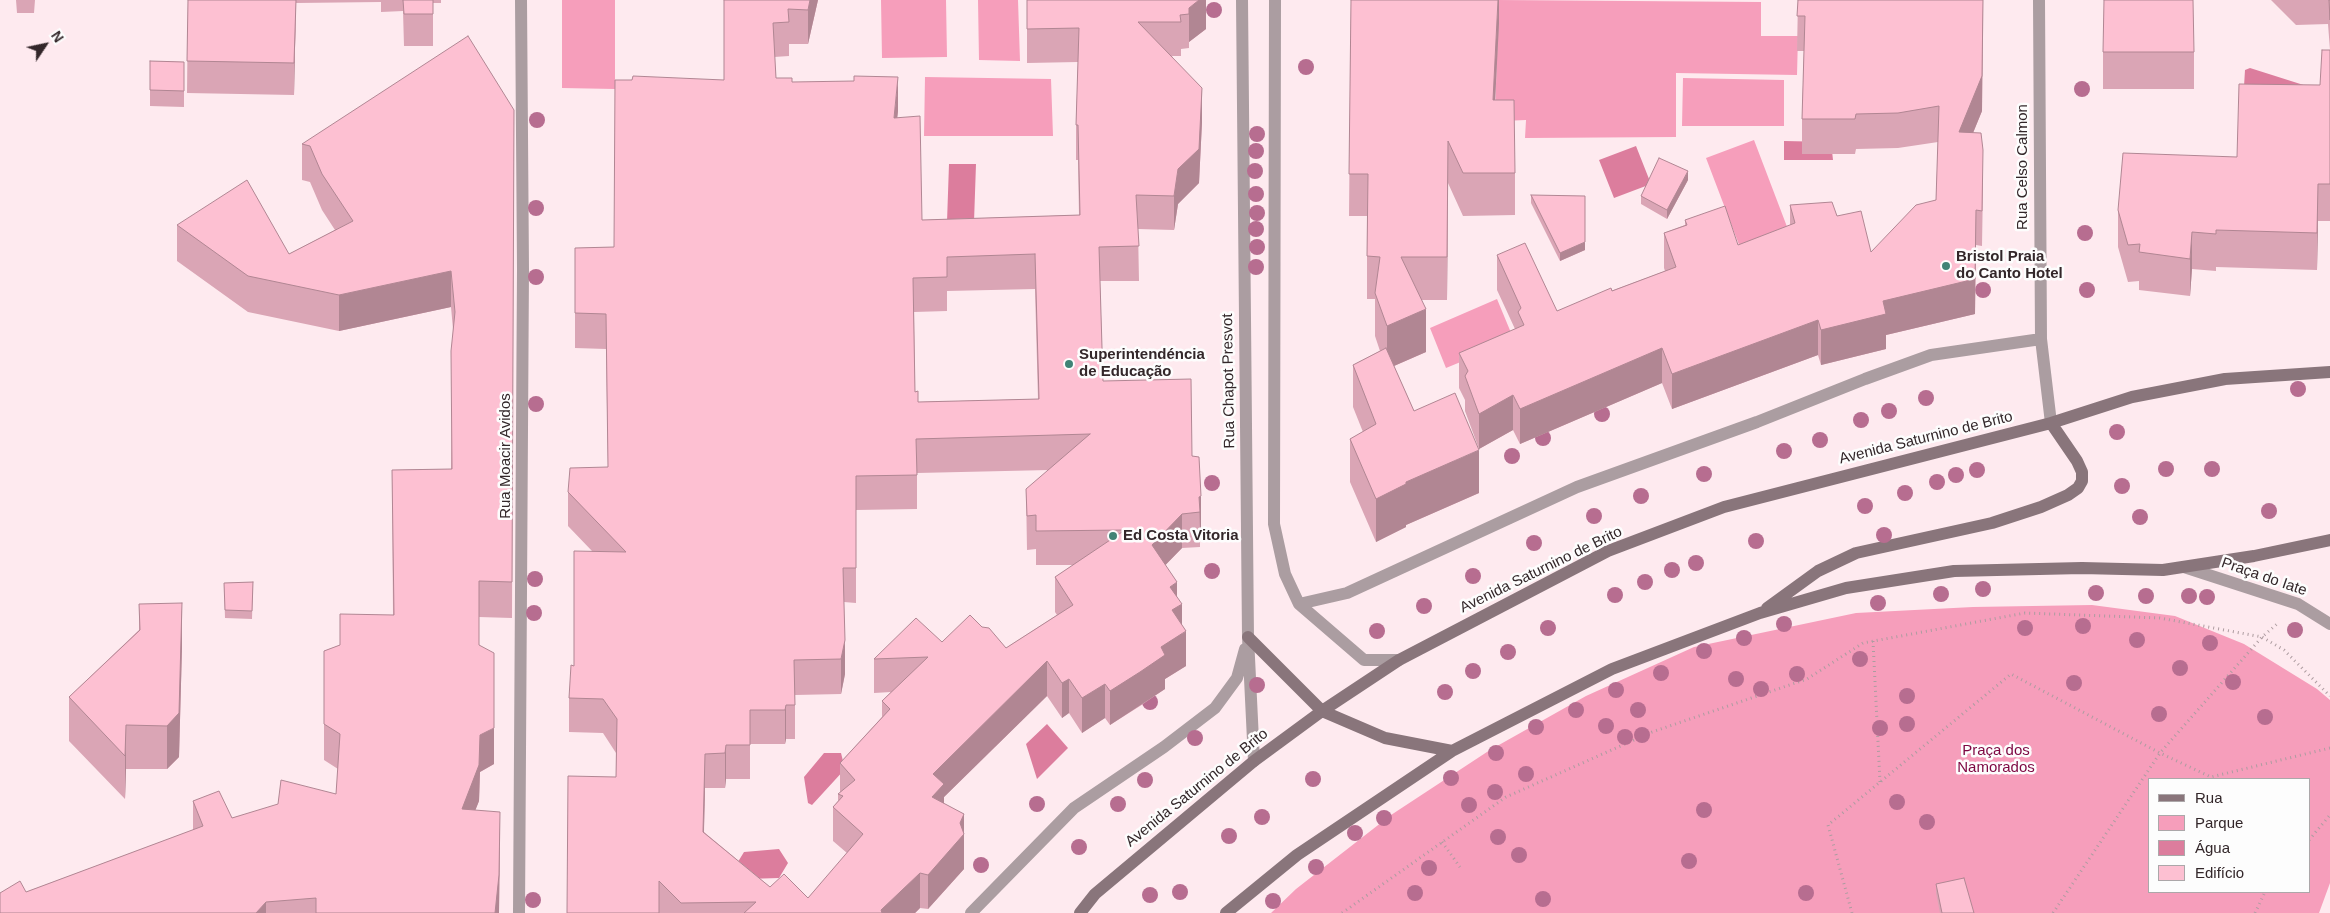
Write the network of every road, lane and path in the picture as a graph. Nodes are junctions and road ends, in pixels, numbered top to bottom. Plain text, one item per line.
1 (521, 0) edge
2 (1242, 0) edge
3 (1275, 0) edge
4 (2039, 0) edge
5 (2040, 339) junction
6 (2330, 372) edge
7 (2051, 423) junction
8 (2330, 540) edge
9 (2184, 567) junction
10 (1299, 604) junction
11 (1760, 613) junction
12 (2330, 624) edge
13 (1248, 637) junction
14 (2262, 637) junction
15 (1873, 641) junction
16 (1399, 660) junction
17 (2330, 696) edge
18 (1322, 711) junction
19 (2330, 748) edge
20 (1452, 751) junction
21 (2160, 753) junction
22 (1254, 761) junction
23 (1880, 782) junction
24 (2330, 815) edge
25 (2310, 839) edge
26 (1442, 842) junction
27 (1460, 867) dead end
28 (2265, 893) edge
29 (520, 913) edge
30 (971, 913) edge
31 (1080, 913) edge
32 (1226, 913) edge
33 (1342, 913) edge
34 (1852, 913) edge
35 (2053, 913) edge
36 (2255, 913) edge

1 - 29 street, Rua Moacir Avidos
2 - 13 street, Rua Chapot Presvot
3 - 10 street
4 - 5 street, Rua Celso Calmon
5 - 7 street, Rua Celso Calmon
5 - 10 street
6 - 7 main road, Avenida Saturnino de Brito
7 - 11 main road
7 - 16 main road, Avenida Saturnino de Brito
8 - 9 main road
9 - 11 main road
9 - 12 street, Praça do Iate
10 - 16 street
11 - 20 main road
13 - 18 main road
13 - 22 street, Rua Chapot Presvot
13 - 30 street
14 - 15 path
14 - 17 path
14 - 21 path
15 - 23 path
15 - 26 path
16 - 18 main road, Avenida Saturnino de Brito
18 - 20 main road
18 - 22 main road, Avenida Saturnino de Brito
19 - 21 path
20 - 32 main road
21 - 23 path
21 - 35 path
22 - 31 main road, Avenida Saturnino de Brito
23 - 34 path
24 - 25 path
26 - 27 path
26 - 33 path
28 - 36 path

